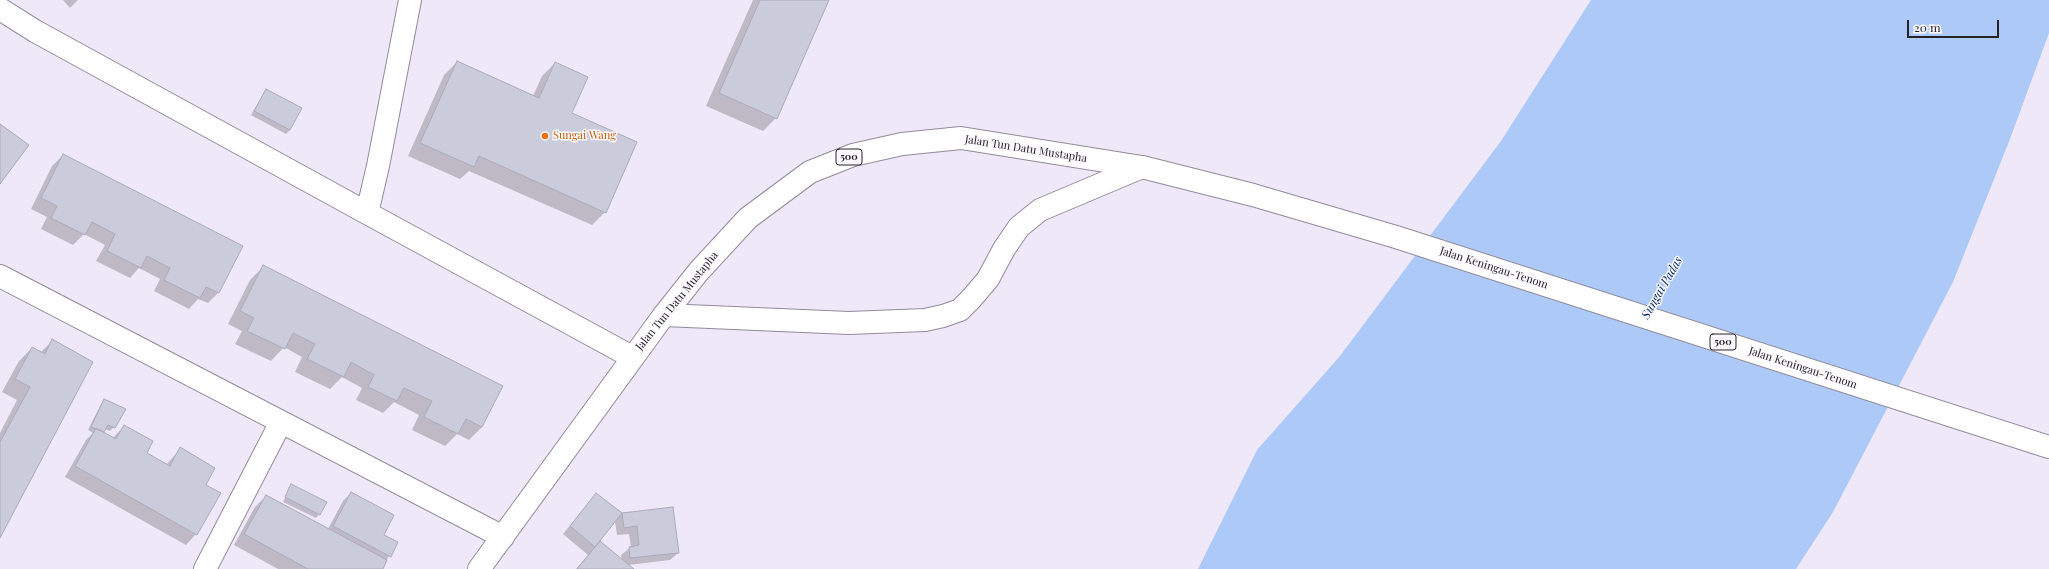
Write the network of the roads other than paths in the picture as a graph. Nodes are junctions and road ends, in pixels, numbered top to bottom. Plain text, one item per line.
1 (410, 0) edge
2 (0, 9) edge
3 (1142, 167) junction
4 (366, 213) junction
5 (1396, 237) joint
6 (0, 276) edge
7 (664, 315) junction
8 (632, 357) junction
9 (281, 422) junction
10 (2049, 447) edge
11 (503, 537) junction
12 (205, 569) edge
13 (479, 569) edge

1 - 4 street
2 - 4 street
3 - 5 street, Jalan Tun Datu Mustapha / 500
3 - 7 street
3 - 7 street, Jalan Tun Datu Mustapha / 500
4 - 8 street
5 - 10 street, Jalan Keningau-Tenom / 500
6 - 9 street
7 - 8 street, Jalan Tun Datu Mustapha / 500
8 - 11 street, Jalan Tun Datu Mustapha / 500
9 - 11 street
9 - 12 street
11 - 13 street, Jalan Tun Datu Mustapha / 500

